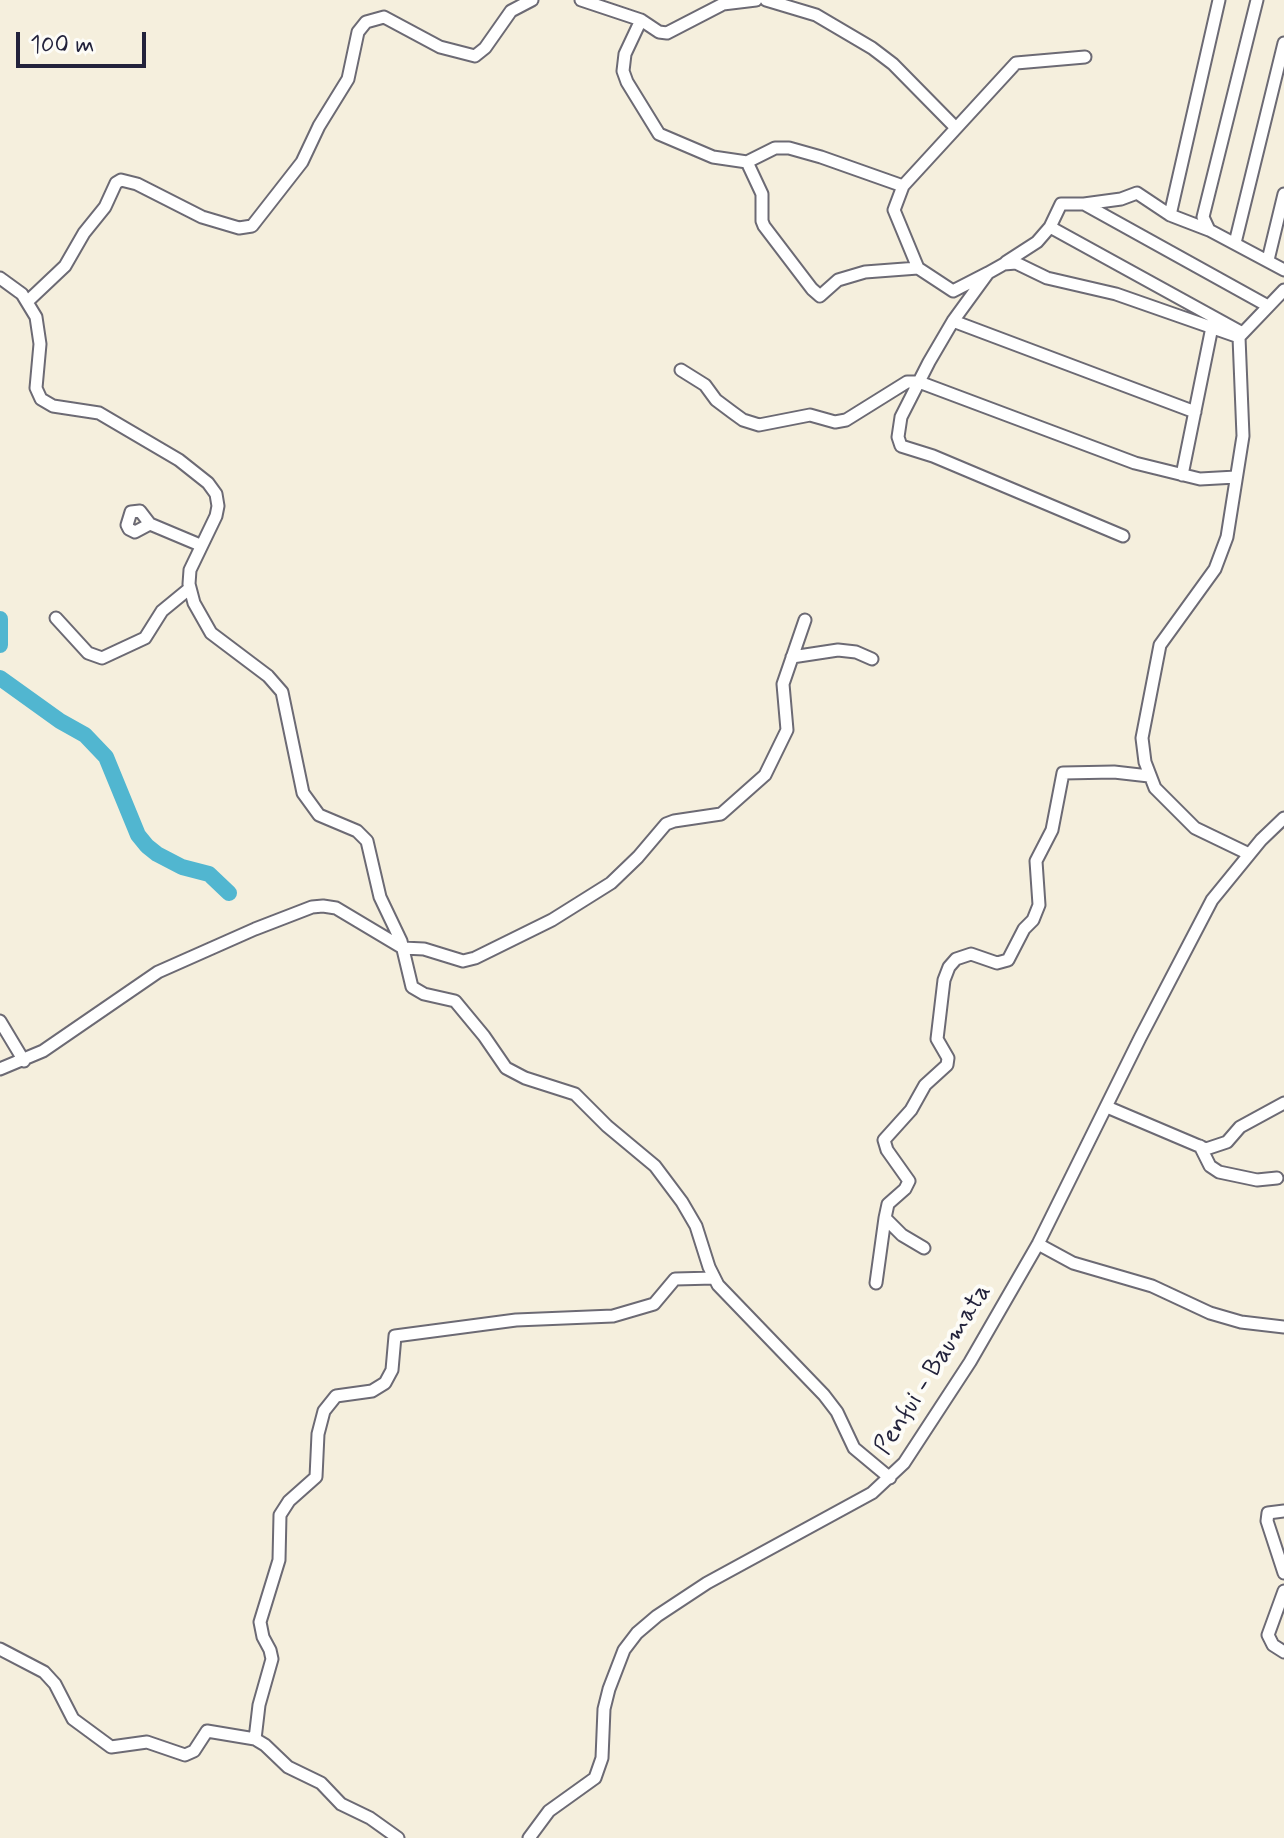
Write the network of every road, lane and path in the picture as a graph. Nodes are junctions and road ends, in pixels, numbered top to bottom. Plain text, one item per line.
1 (532, 0) edge
2 (581, 0) edge
3 (756, 0) edge
4 (766, 0) edge
5 (1219, 0) edge
6 (1257, 0) edge
7 (641, 20) junction
8 (1284, 43) edge
9 (1085, 57) dead end
10 (956, 128) junction
11 (747, 162) junction
12 (903, 186) junction
13 (1284, 194) edge
14 (1084, 204) junction
15 (1170, 215) junction
16 (1050, 227) junction
17 (1209, 230) junction
18 (1235, 243) junction
19 (1268, 260) junction
20 (1004, 264) junction
21 (918, 268) junction
22 (1284, 270) edge
23 (988, 273) junction
24 (0, 278) edge
25 (1284, 290) edge
26 (28, 301) junction
27 (1268, 306) junction
28 (953, 321) junction
29 (1212, 327) junction
30 (1241, 335) junction
31 (681, 370) dead end
32 (919, 382) junction
33 (1195, 412) junction
34 (1182, 475) junction
35 (1236, 477) junction
36 (150, 524) dead end
37 (1123, 536) dead end
38 (200, 545) junction
39 (190, 588) junction
40 (56, 618) dead end
41 (805, 620) dead end
42 (792, 657) junction
43 (872, 659) dead end
44 (1149, 776) junction
45 (1284, 818) edge
46 (1249, 854) junction
47 (403, 948) junction
48 (0, 1021) edge
49 (24, 1061) junction
50 (0, 1069) edge
51 (1284, 1103) edge
52 (1107, 1107) junction
53 (1200, 1146) junction
54 (1277, 1178) dead end
55 (885, 1218) junction
56 (1038, 1244) junction
57 (924, 1248) dead end
58 (714, 1278) junction
59 (876, 1283) dead end
60 (1284, 1327) edge
61 (890, 1478) junction
62 (1284, 1511) edge
63 (1284, 1573) edge
64 (1284, 1591) edge
65 (0, 1649) edge
66 (1284, 1652) edge
67 (255, 1739) junction
68 (398, 1838) edge
69 (529, 1838) edge

1 - 26 street
2 - 7 street
3 - 7 street
4 - 10 street
5 - 15 street
6 - 17 street
7 - 11 street
8 - 18 street
9 - 10 street
10 - 12 street
11 - 12 street
11 - 21 street
12 - 21 street
13 - 19 street
14 - 15 street
14 - 16 street
14 - 27 street
15 - 17 street
16 - 20 street
16 - 30 street
17 - 18 street
18 - 19 street
19 - 22 street
20 - 23 street
20 - 29 street
21 - 23 street
23 - 28 street
24 - 26 street
25 - 27 street
26 - 38 street
27 - 30 street
28 - 32 street
28 - 33 street
29 - 30 street
29 - 33 street
30 - 35 street
31 - 32 street
32 - 34 street
32 - 37 street
33 - 34 street
34 - 35 street
35 - 44 street
36 - 38 street
38 - 39 street
39 - 40 street
39 - 47 street
41 - 42 street
42 - 43 street
42 - 47 street
44 - 46 street
44 - 55 street
45 - 46 street, Penfui - Baumata
46 - 52 street, Penfui - Baumata
47 - 49 street
47 - 58 street
48 - 49 street
49 - 50 street
51 - 53 street
52 - 53 street
52 - 56 street, Penfui - Baumata
53 - 54 street
55 - 57 street
55 - 59 street
56 - 60 street
56 - 61 street, Penfui - Baumata
58 - 61 street
58 - 67 street
61 - 69 street, Penfui - Baumata
62 - 63 street
64 - 66 street
65 - 67 street
67 - 68 street

